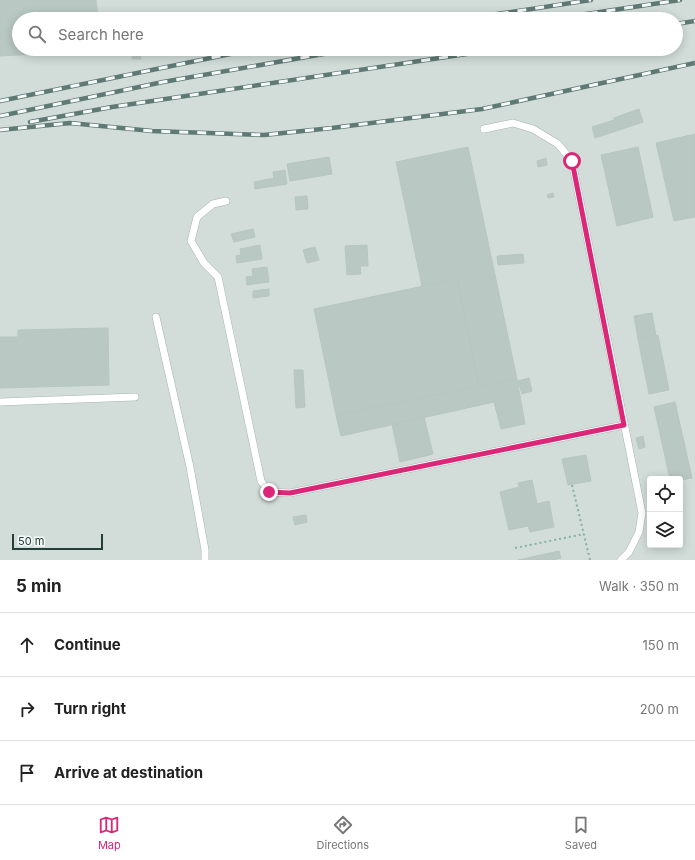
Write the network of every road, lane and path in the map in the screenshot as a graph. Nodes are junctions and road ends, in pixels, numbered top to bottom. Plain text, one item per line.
1 (484, 129) dead end
2 (226, 201) dead end
3 (156, 317) dead end
4 (135, 397) dead end
5 (0, 402) edge
6 (624, 425) junction
7 (572, 484) dead end
8 (584, 534) junction
9 (515, 548) dead end
10 (205, 560) edge
11 (590, 560) edge
12 (621, 560) edge

1 - 6 lane
2 - 6 lane
3 - 10 lane
4 - 5 lane
6 - 12 lane
7 - 8 path
8 - 9 path
8 - 11 path

